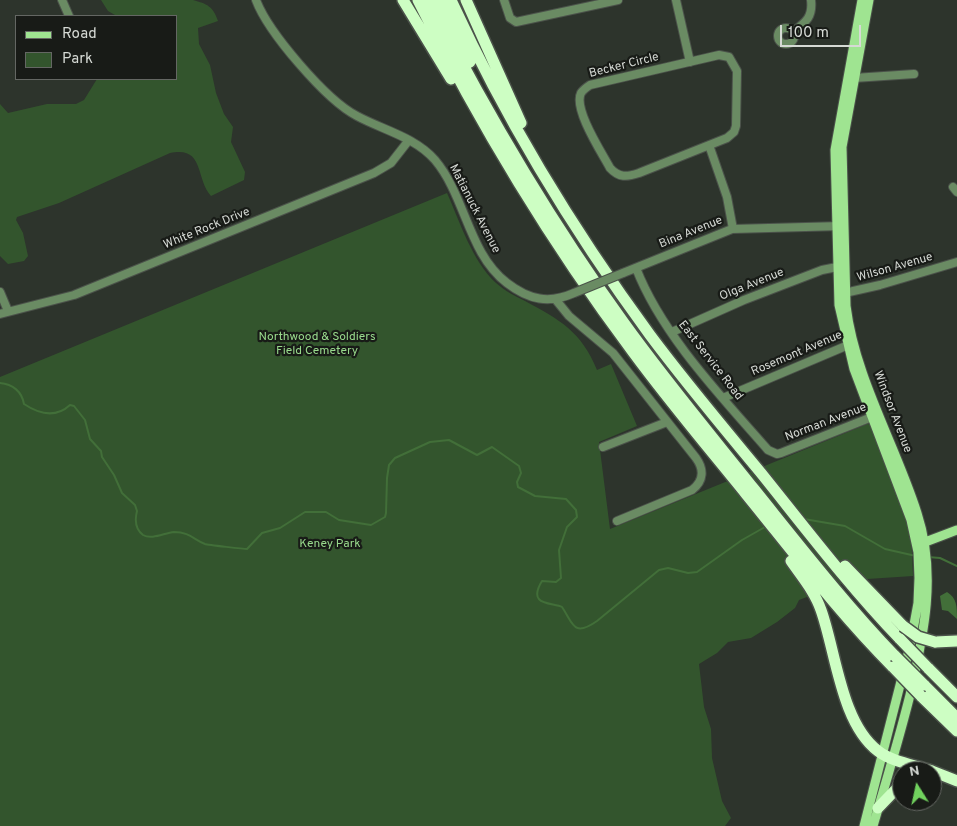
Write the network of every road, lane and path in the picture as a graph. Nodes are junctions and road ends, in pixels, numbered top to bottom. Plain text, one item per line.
1 (62, 0) edge
2 (256, 0) edge
3 (403, 0) edge
4 (418, 0) edge
5 (429, 0) edge
6 (440, 0) edge
7 (450, 0) edge
8 (466, 0) edge
9 (504, 0) edge
10 (618, 0) edge
11 (676, 0) edge
12 (811, 0) edge
13 (862, 0) edge
14 (869, 0) edge
15 (69, 15) edge
16 (793, 32) dead end
17 (690, 62) junction
18 (914, 74) dead end
19 (854, 78) junction
20 (845, 107) junction
21 (482, 119) junction
22 (409, 140) junction
23 (709, 145) junction
24 (544, 177) junction
25 (839, 226) junction
26 (734, 228) junction
27 (957, 262) edge
28 (840, 266) junction
29 (636, 268) junction
30 (0, 292) edge
31 (841, 294) junction
32 (556, 300) junction
33 (4, 312) edge
34 (672, 332) junction
35 (850, 344) junction
36 (723, 398) junction
37 (876, 416) junction
38 (667, 422) junction
39 (603, 447) dead end
40 (781, 453) joint
41 (771, 499) junction
42 (617, 521) dead end
43 (957, 530) edge
44 (810, 542) junction
45 (782, 543) junction
46 (922, 552) junction
47 (957, 641) edge
48 (896, 653) junction
49 (925, 682) junction
50 (957, 697) edge
51 (957, 710) edge
52 (957, 718) edge
53 (957, 731) edge
54 (889, 756) junction
55 (903, 761) edge
56 (942, 775) edge
57 (942, 778) edge
58 (956, 780) edge
59 (892, 792) edge
60 (874, 807) junction
61 (864, 826) edge
62 (873, 826) edge

1 - 15 street
2 - 22 street, Matianuck Avenue
3 - 21 highway
4 - 21 highway
5 - 41 highway
6 - 41 highway
7 - 24 highway
8 - 24 highway
9 - 10 street
11 - 17 street
12 - 16 street
13 - 20 main road, Windsor Avenue
14 - 19 main road, Windsor Avenue
17 - 23 street, Becker Circle
17 - 23 street, Becker Circle
18 - 19 street
19 - 20 main road, Windsor Avenue
20 - 25 main road, Windsor Avenue
21 - 45 highway
22 - 32 street, Matianuck Avenue
22 - 33 street, White Rock Drive
23 - 26 street
24 - 41 highway
25 - 26 street, Bina Avenue
25 - 28 main road, Windsor Avenue
26 - 29 street, Bina Avenue
27 - 31 street, Wilson Avenue
28 - 31 main road, Windsor Avenue
28 - 34 street, Olga Avenue
29 - 32 street, Bina Avenue, bridge
29 - 34 street, East Service Road
30 - 33 street
31 - 35 main road, Windsor Avenue
32 - 38 street
34 - 36 street, East Service Road
35 - 36 street, Rosemont Avenue
35 - 37 main road, Windsor Avenue
36 - 40 street, East Service Road
37 - 40 street, Norman Avenue
37 - 46 main road, Windsor Avenue
38 - 39 street
38 - 42 street
41 - 44 highway
41 - 44 highway
43 - 46 main road
44 - 47 highway, bridge
44 - 48 highway
45 - 48 highway
45 - 54 highway
46 - 54 main road, Windsor Avenue
48 - 49 highway, bridge
48 - 49 highway
49 - 50 highway
49 - 51 highway
49 - 52 highway
49 - 53 highway
54 - 55 highway
54 - 60 main road, Windsor Avenue
56 - 58 highway
57 - 58 highway
59 - 60 highway
60 - 61 main road, Windsor Avenue
60 - 62 main road, Windsor Avenue

